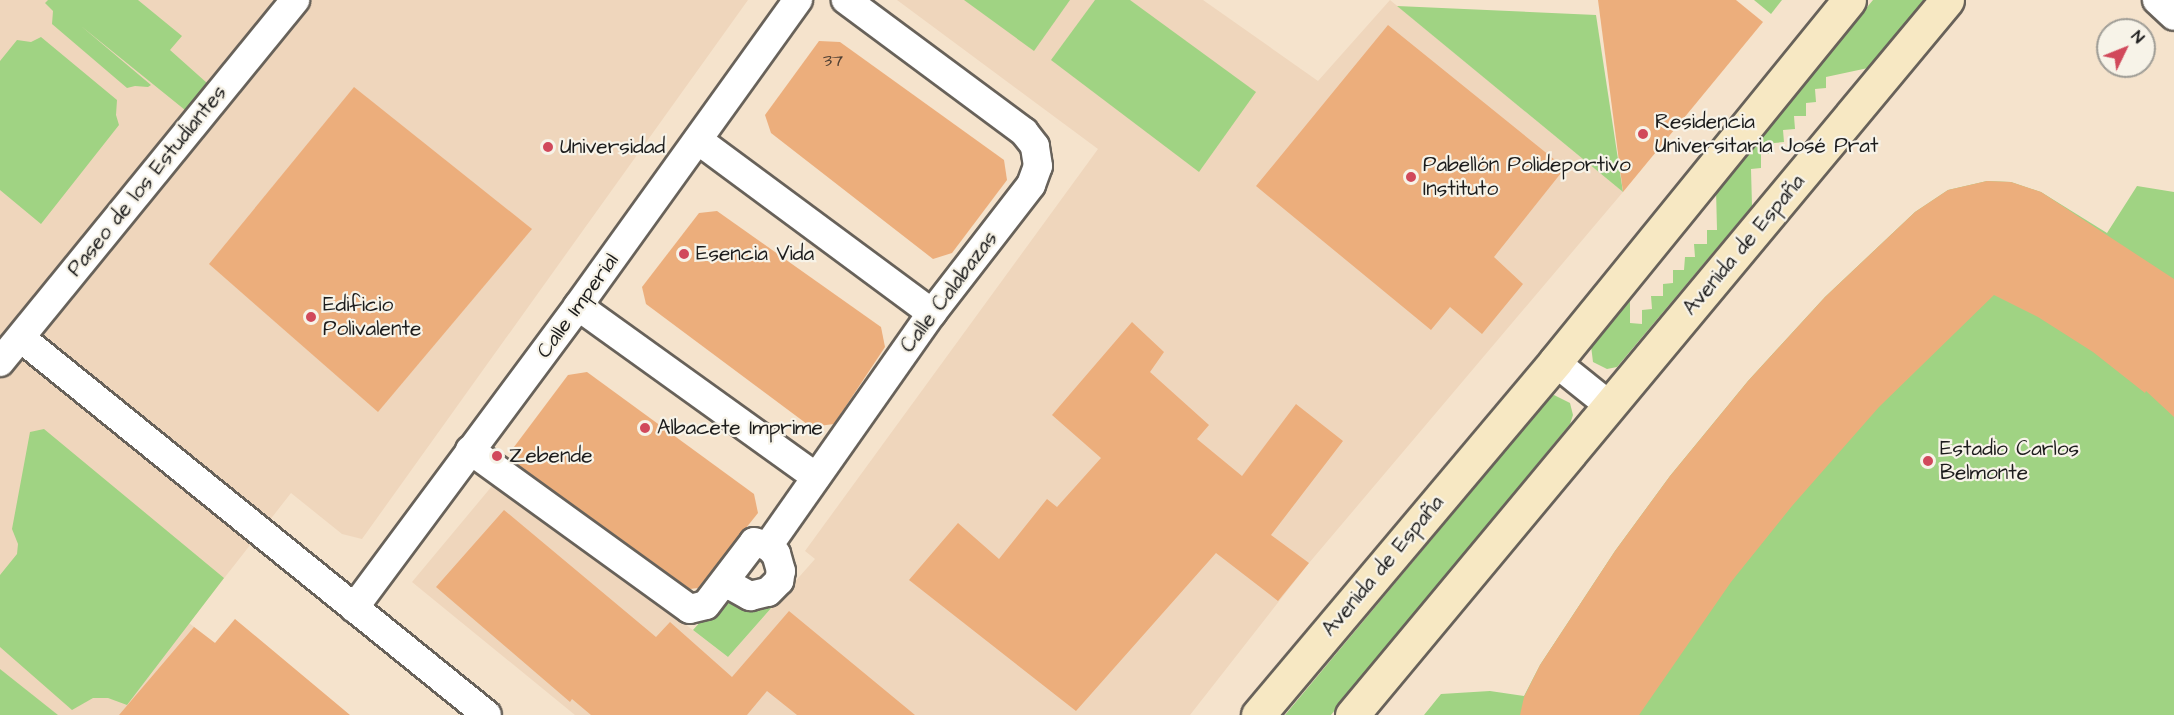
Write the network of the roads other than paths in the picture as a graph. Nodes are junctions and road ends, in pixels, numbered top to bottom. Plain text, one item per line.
1 (295, 0) edge
2 (798, 0) edge
3 (846, 0) edge
4 (1849, 0) edge
5 (1947, 0) edge
6 (2157, 0) edge
7 (2174, 16) edge
8 (698, 140) junction
9 (578, 306) junction
10 (932, 313) junction
11 (21, 338) junction
12 (0, 362) edge
13 (1555, 362) junction
14 (1610, 406) junction
15 (470, 450) junction
16 (816, 477) junction
17 (774, 537) junction
18 (727, 579) junction
19 (354, 609) junction
20 (487, 715) edge
21 (1258, 715) edge
22 (1352, 715) edge

1 - 11 street, Paseo de los Estudiantes
2 - 8 street, Calle Imperial
3 - 10 street, Calle Calabazas
4 - 13 main road, Avenida de España
5 - 14 main road, Avenida de España
6 - 7 street
8 - 9 street, Calle Imperial
8 - 10 street
9 - 15 street, Calle Imperial
9 - 16 street
10 - 16 street, Calle Calabazas
11 - 12 street, Paseo de los Estudiantes
11 - 19 street
13 - 14 street
13 - 21 main road, Avenida de España
14 - 22 main road, Avenida de España
15 - 18 street
15 - 19 street, Calle Imperial
16 - 17 street, Calle Calabazas
17 - 18 street
17 - 18 street
19 - 20 street

